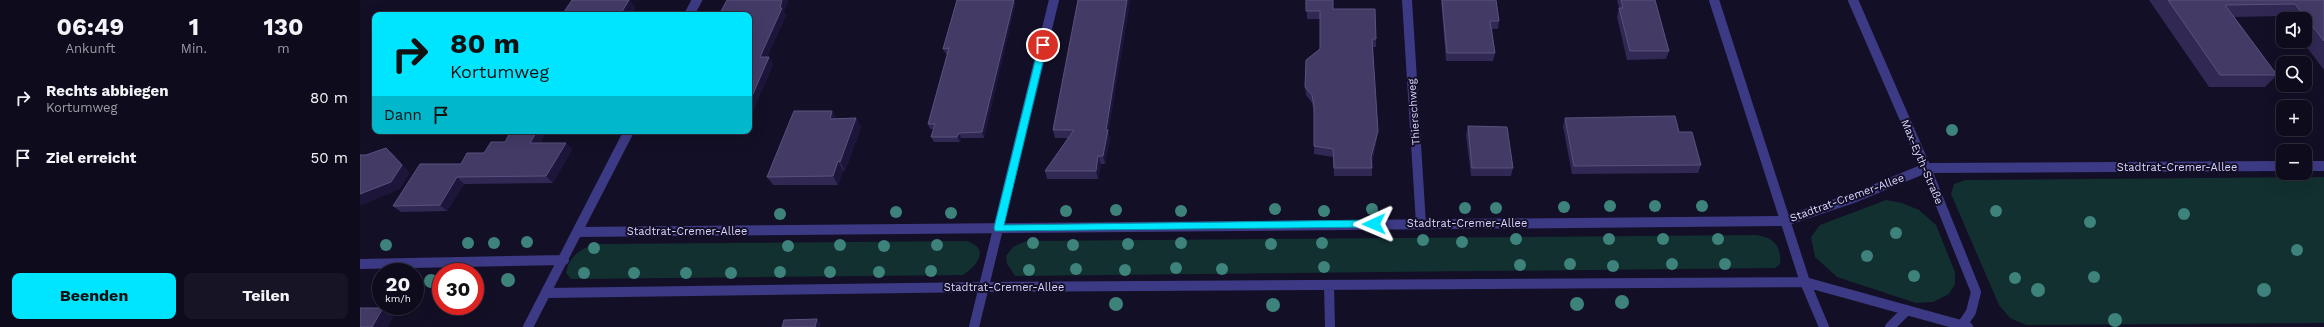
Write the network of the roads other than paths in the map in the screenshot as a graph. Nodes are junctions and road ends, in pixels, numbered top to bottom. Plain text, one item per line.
1 (697, 0) edge
2 (1054, 0) edge
3 (1407, 0) edge
4 (1714, 0) edge
5 (1853, 0) edge
6 (691, 12) edge
7 (627, 134) edge
8 (2276, 166) edge
9 (2312, 166) edge
10 (2324, 166) edge
11 (1926, 168) junction
12 (1785, 221) junction
13 (1421, 224) junction
14 (999, 228) junction
15 (577, 232) junction
16 (564, 260) junction
17 (360, 264) edge
18 (1805, 282) junction
19 (1329, 285) junction
20 (983, 287) junction
21 (547, 293) junction
22 (1908, 310) junction
23 (1965, 326) edge
24 (528, 327) edge
25 (974, 327) edge
26 (1330, 327) edge
27 (1824, 327) edge
28 (1890, 327) edge

1 - 6 street
2 - 14 street
3 - 13 street, Thierschweg
4 - 12 street
5 - 11 street, Max-Eyth-Straße
7 - 15 street
8 - 11 street, Stadtrat-Cremer-Allee
9 - 10 street
11 - 12 street, Stadtrat-Cremer-Allee
11 - 23 street, Max-Eyth-Straße
12 - 13 street, Stadtrat-Cremer-Allee
12 - 18 street
13 - 14 street, Stadtrat-Cremer-Allee
14 - 15 street, Stadtrat-Cremer-Allee
14 - 20 street
15 - 16 street
16 - 17 street
16 - 21 street
18 - 19 street, Stadtrat-Cremer-Allee
18 - 22 street, Stadtrat-Cremer-Allee
18 - 27 street
19 - 20 street, Stadtrat-Cremer-Allee
19 - 26 street
20 - 21 street, Stadtrat-Cremer-Allee
20 - 25 street
21 - 24 street
22 - 23 street, Stadtrat-Cremer-Allee
22 - 28 street

